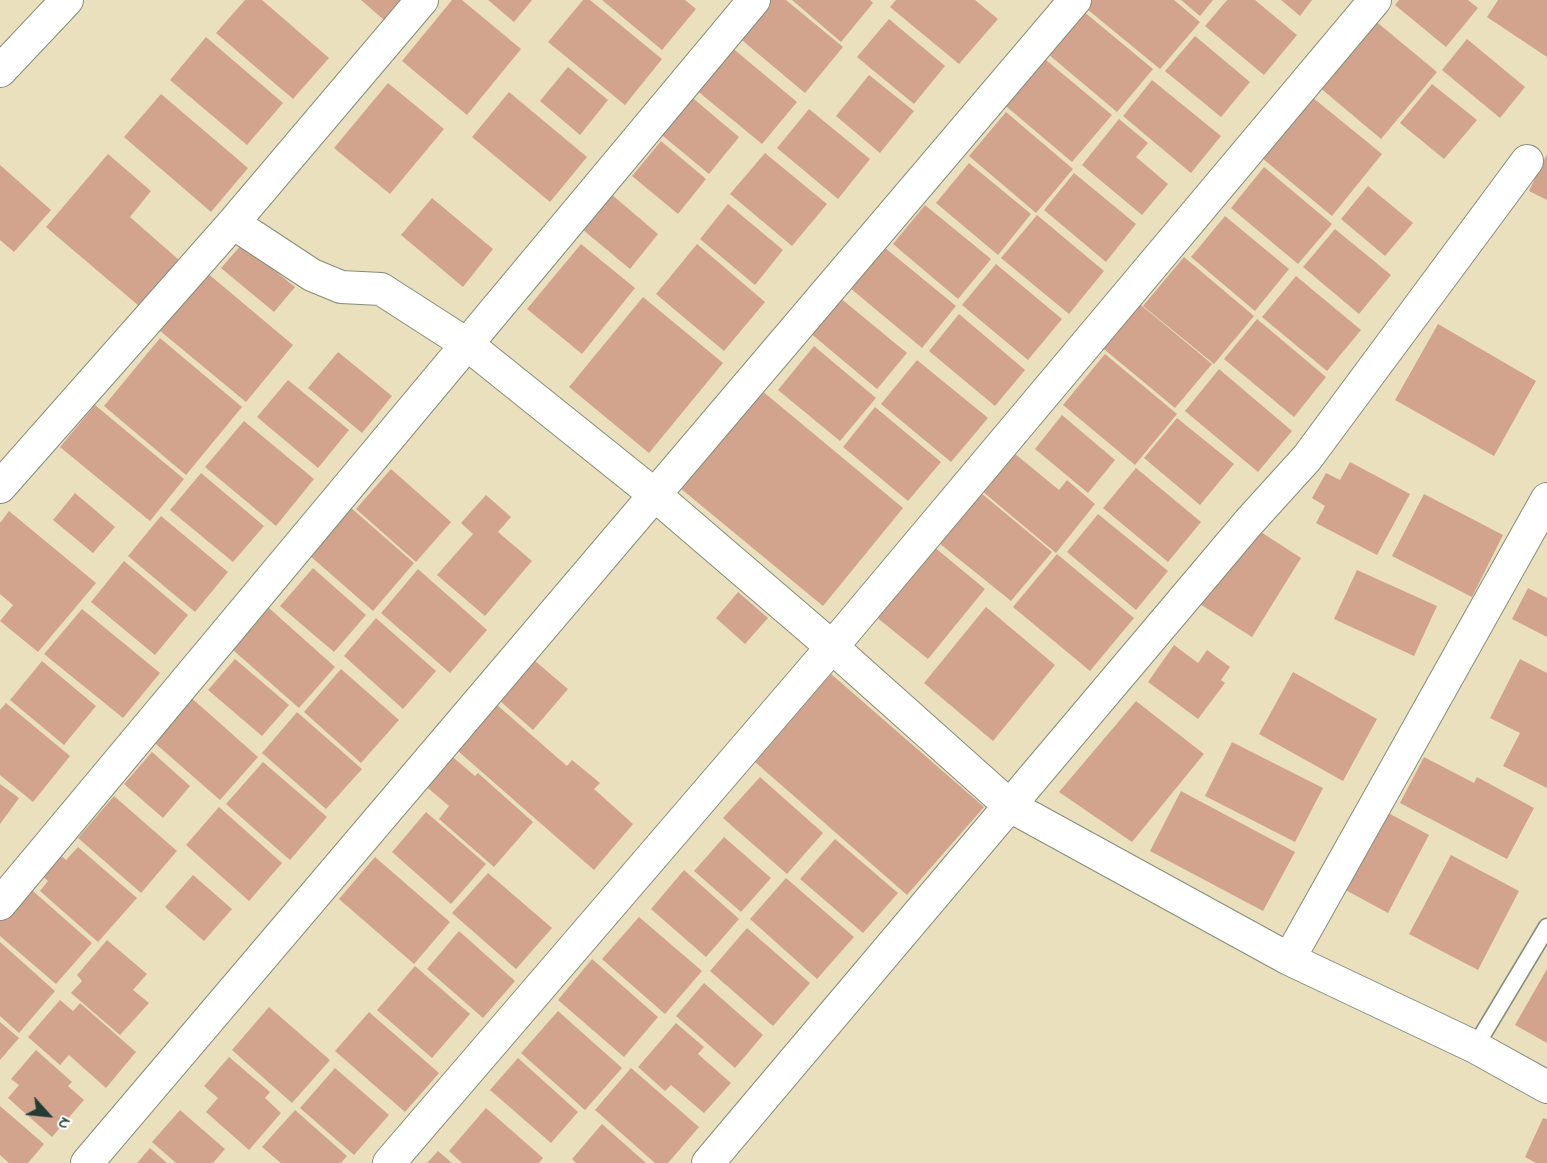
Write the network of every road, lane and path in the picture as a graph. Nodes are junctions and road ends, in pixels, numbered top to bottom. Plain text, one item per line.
1 (67, 0) edge
2 (422, 0) edge
3 (754, 0) edge
4 (1076, 0) edge
5 (1375, 0) edge
6 (0, 71) edge
7 (1527, 161) dead end
8 (233, 223) junction
9 (468, 345) junction
10 (0, 487) edge
11 (655, 495) junction
12 (1547, 499) edge
13 (832, 646) junction
14 (1010, 806) junction
15 (0, 904) edge
16 (1547, 927) edge
17 (1289, 958) junction
18 (1475, 1047) junction
19 (1547, 1087) edge
20 (87, 1163) edge
21 (389, 1163) edge
22 (708, 1163) edge

1 - 6 street
2 - 8 street
3 - 9 street
4 - 11 street
5 - 13 street
7 - 14 street
8 - 9 street
8 - 10 street
9 - 11 street
9 - 15 street
11 - 13 street
11 - 20 street
12 - 17 street
13 - 14 street
13 - 21 street
14 - 17 street
14 - 22 street
16 - 18 lane
17 - 18 street
18 - 19 street

